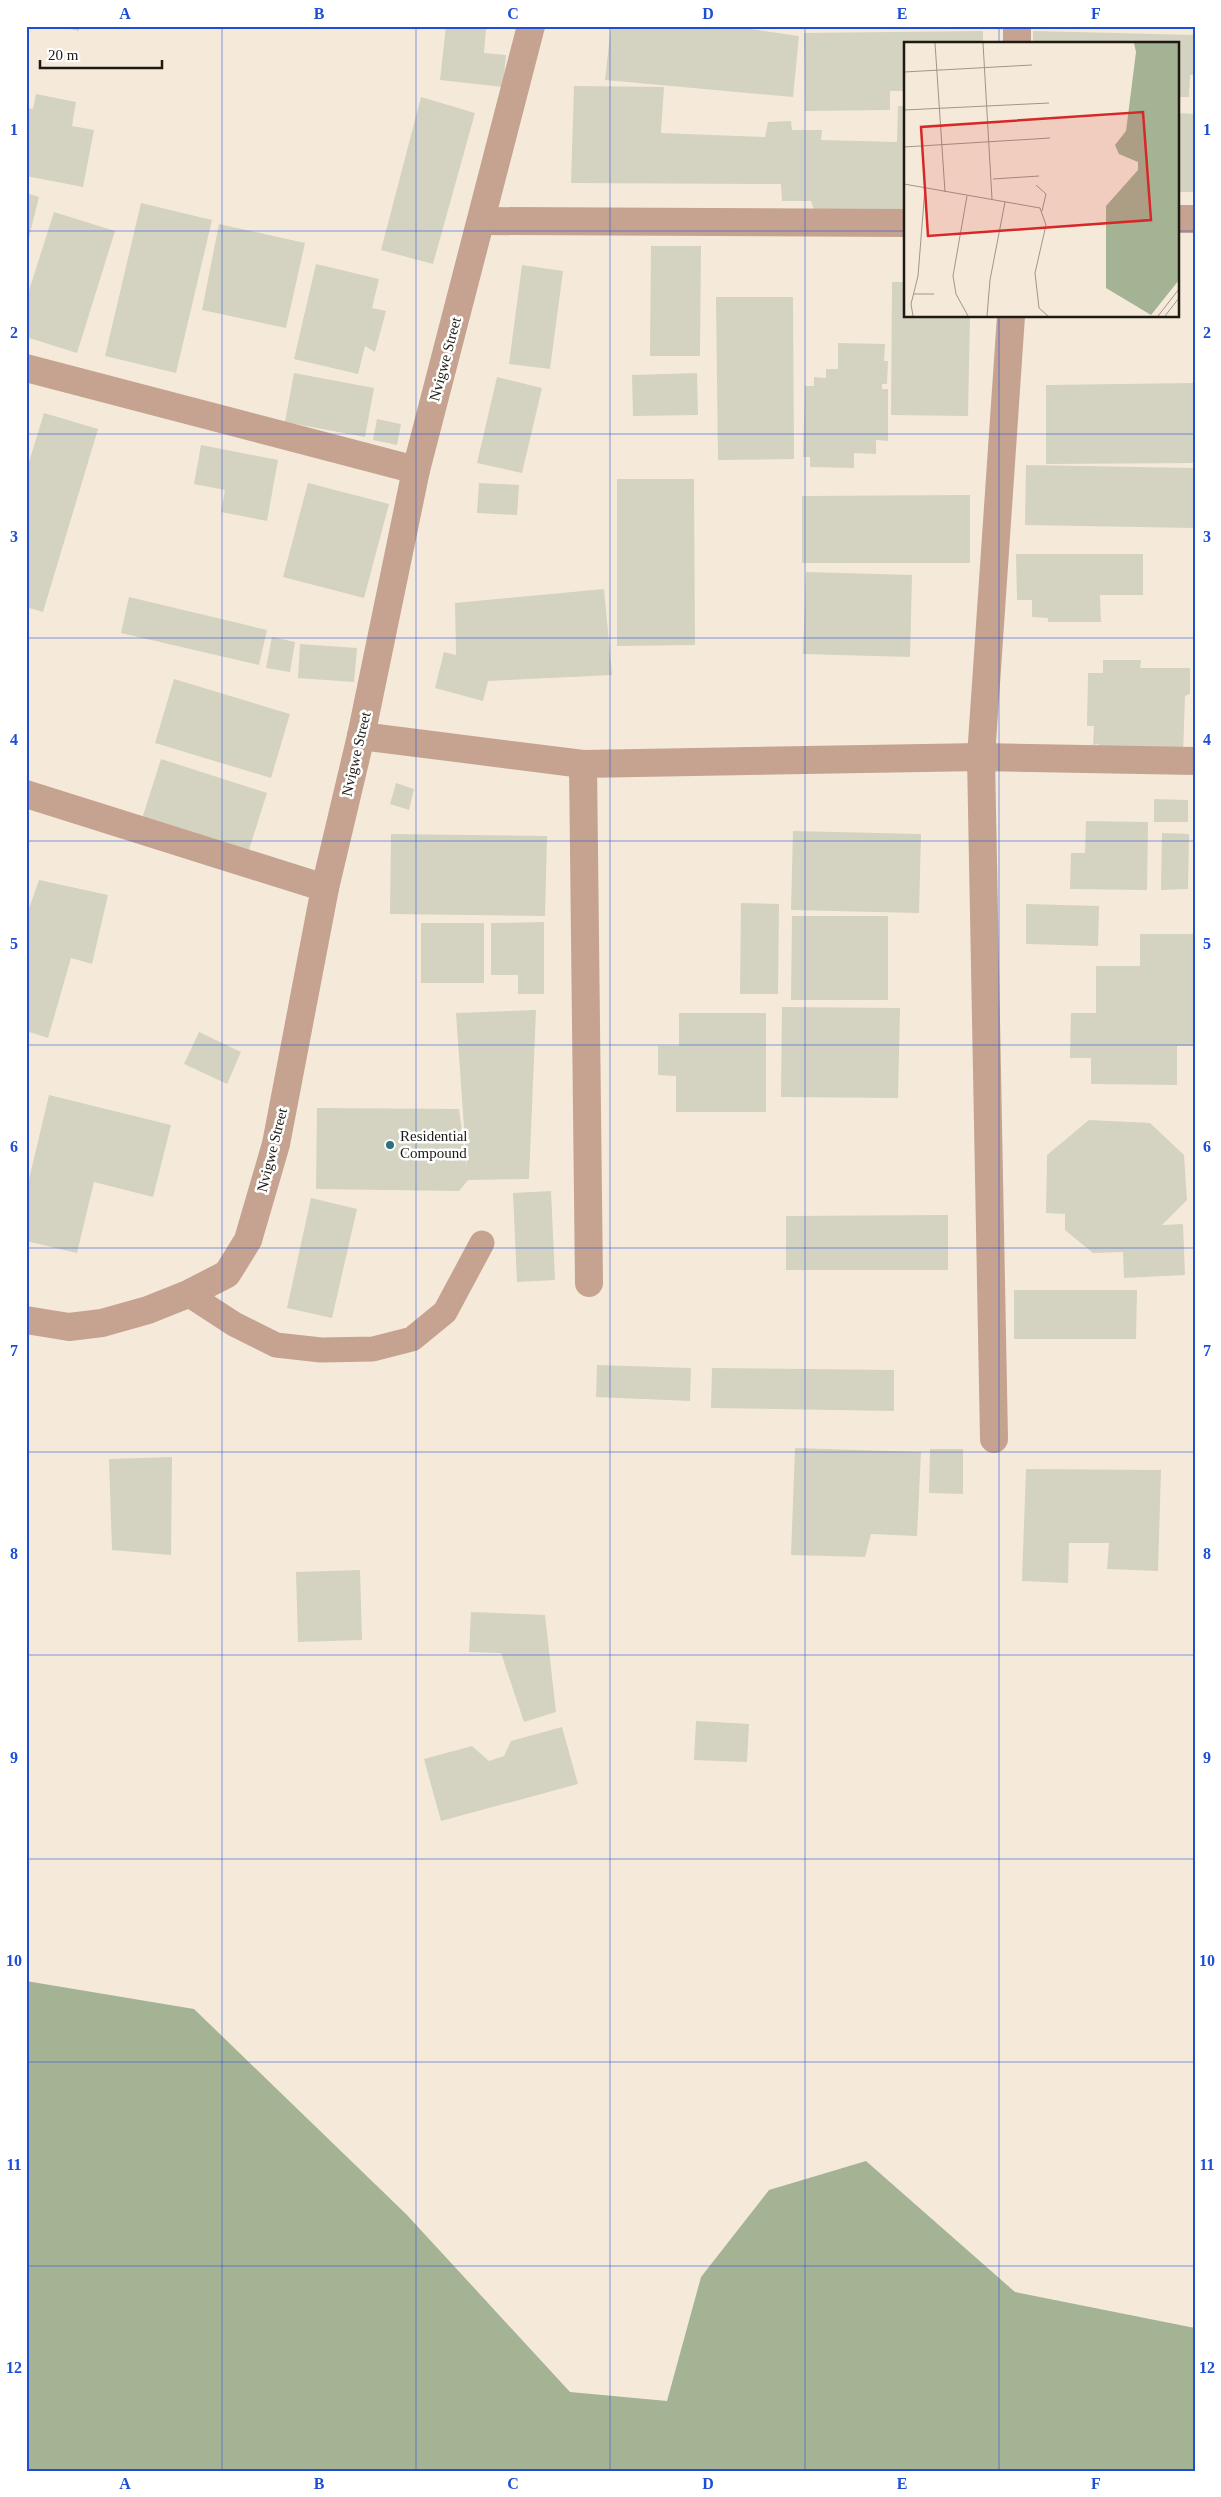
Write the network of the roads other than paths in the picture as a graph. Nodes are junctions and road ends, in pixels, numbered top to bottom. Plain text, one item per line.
1 (531, 26) edge
2 (1017, 26) edge
3 (1017, 42) edge
4 (1178, 219) edge
5 (1195, 219) edge
6 (482, 221) junction
7 (904, 223) edge
8 (1010, 318) edge
9 (26, 368) edge
10 (416, 470) junction
11 (361, 736) junction
12 (981, 757) junction
13 (1195, 761) edge
14 (583, 764) junction
15 (26, 794) edge
16 (325, 888) junction
17 (482, 1243) dead end
18 (589, 1283) dead end
19 (188, 1294) junction
20 (26, 1320) edge
21 (994, 1439) dead end

1 - 6 street, Nvigwe Street
2 - 3 street
4 - 5 street
6 - 7 street
6 - 10 street, Nvigwe Street
8 - 12 street
9 - 10 street
10 - 11 street, Nvigwe Street
11 - 14 street
11 - 16 street, Nvigwe Street
12 - 13 street
12 - 14 street
12 - 21 street
14 - 18 street
15 - 16 street
16 - 19 street, Nvigwe Street
17 - 19 lane
19 - 20 street, Nvigwe Street

